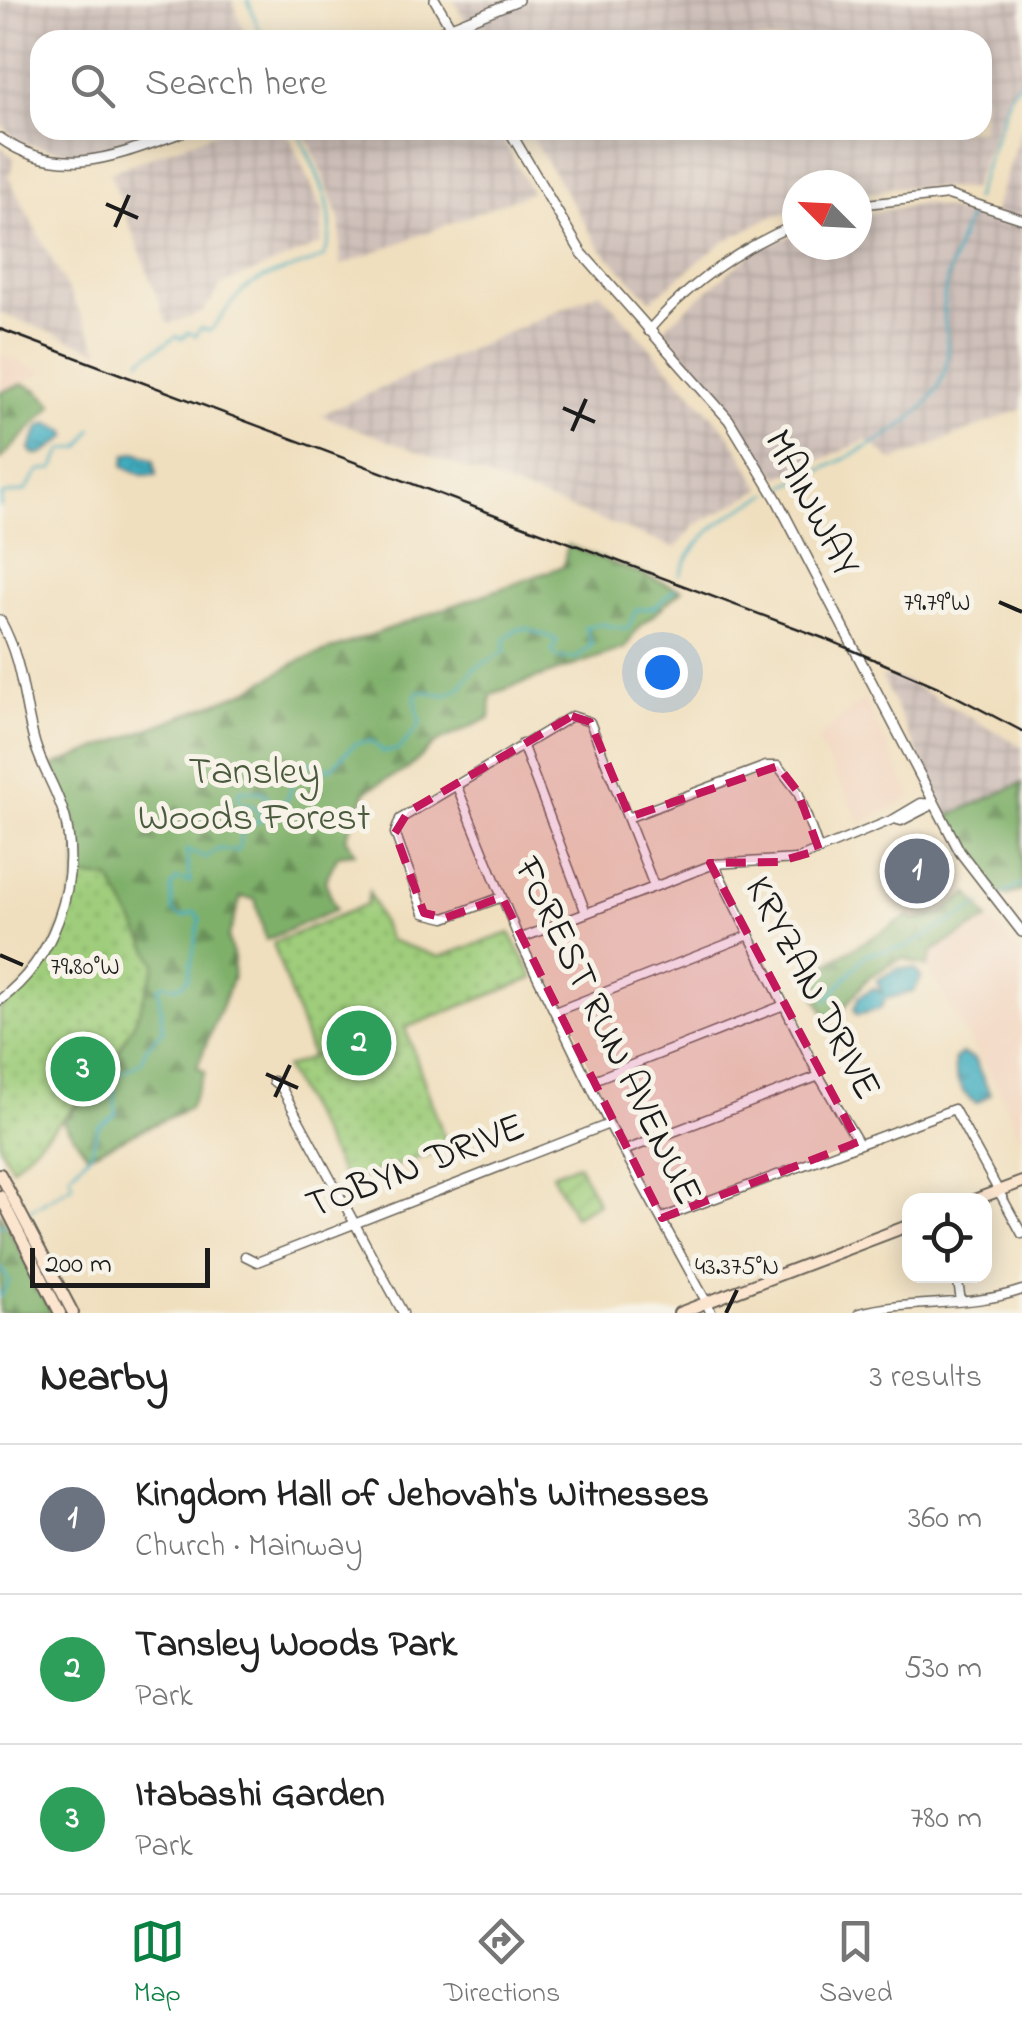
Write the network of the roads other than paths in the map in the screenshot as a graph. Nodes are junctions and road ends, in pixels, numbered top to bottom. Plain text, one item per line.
1 (435, 0) edge
2 (518, 0) edge
3 (450, 28) junction
4 (445, 30) edge
5 (0, 138) edge
6 (160, 140) edge
7 (515, 140) edge
8 (872, 204) edge
9 (1022, 219) edge
10 (782, 232) edge
11 (648, 331) junction
12 (0, 620) edge
13 (522, 744) junction
14 (456, 784) junction
15 (934, 804) junction
16 (630, 817) junction
17 (819, 850) junction
18 (714, 864) junction
19 (654, 886) junction
20 (502, 897) junction
21 (586, 913) junction
22 (1022, 932) edge
23 (747, 936) junction
24 (520, 939) junction
25 (0, 1000) edge
26 (784, 1006) junction
27 (557, 1011) junction
28 (820, 1076) junction
29 (591, 1080) junction
30 (273, 1081) dead end
31 (610, 1124) junction
32 (858, 1142) junction
33 (626, 1150) junction
34 (0, 1174) edge
35 (1022, 1182) edge
36 (1000, 1190) junction
37 (992, 1193) edge
38 (0, 1196) edge
39 (11, 1207) junction
40 (662, 1218) junction
41 (355, 1224) junction
42 (902, 1228) edge
43 (22, 1229) junction
44 (1022, 1234) edge
45 (245, 1256) dead end
46 (958, 1283) edge
47 (1022, 1290) edge
48 (961, 1300) junction
49 (709, 1308) edge
50 (60, 1313) edge
51 (73, 1313) edge
52 (402, 1313) edge
53 (680, 1313) edge
54 (859, 1313) edge

1 - 3 street
2 - 3 street
3 - 4 street
5 - 6 street
7 - 11 street, MAINWAY
8 - 9 street
10 - 11 street
11 - 15 street, MAINWAY
12 - 25 street
13 - 14 street
13 - 16 street
13 - 21 street
14 - 20 street, FOREST RUN AVENUE
14 - 20 street
15 - 17 street
15 - 22 street, MAINWAY
16 - 17 street
16 - 19 street
17 - 18 street
18 - 19 street
18 - 23 street, KRYZAN DRIVE
19 - 21 street
20 - 24 street, FOREST RUN AVENUE
21 - 24 street
23 - 26 street, KRYZAN DRIVE
23 - 27 street
24 - 27 street, FOREST RUN AVENUE
26 - 28 street, KRYZAN DRIVE
26 - 29 street
27 - 29 street, FOREST RUN AVENUE
28 - 32 street, KRYZAN DRIVE
28 - 33 street
29 - 31 street, FOREST RUN AVENUE
30 - 41 street
31 - 33 street, FOREST RUN AVENUE
31 - 41 street, TOBYN DRIVE
32 - 36 street
32 - 40 street
33 - 40 street, FOREST RUN AVENUE
34 - 39 main road
35 - 36 main road
36 - 37 main road
36 - 44 street
38 - 39 main road
39 - 43 main road
40 - 49 street, FOREST RUN AVENUE
41 - 45 street, TOBYN DRIVE
41 - 52 street
42 - 49 main road
43 - 50 main road
43 - 51 main road
46 - 48 street
47 - 48 street
48 - 54 street
49 - 53 main road

